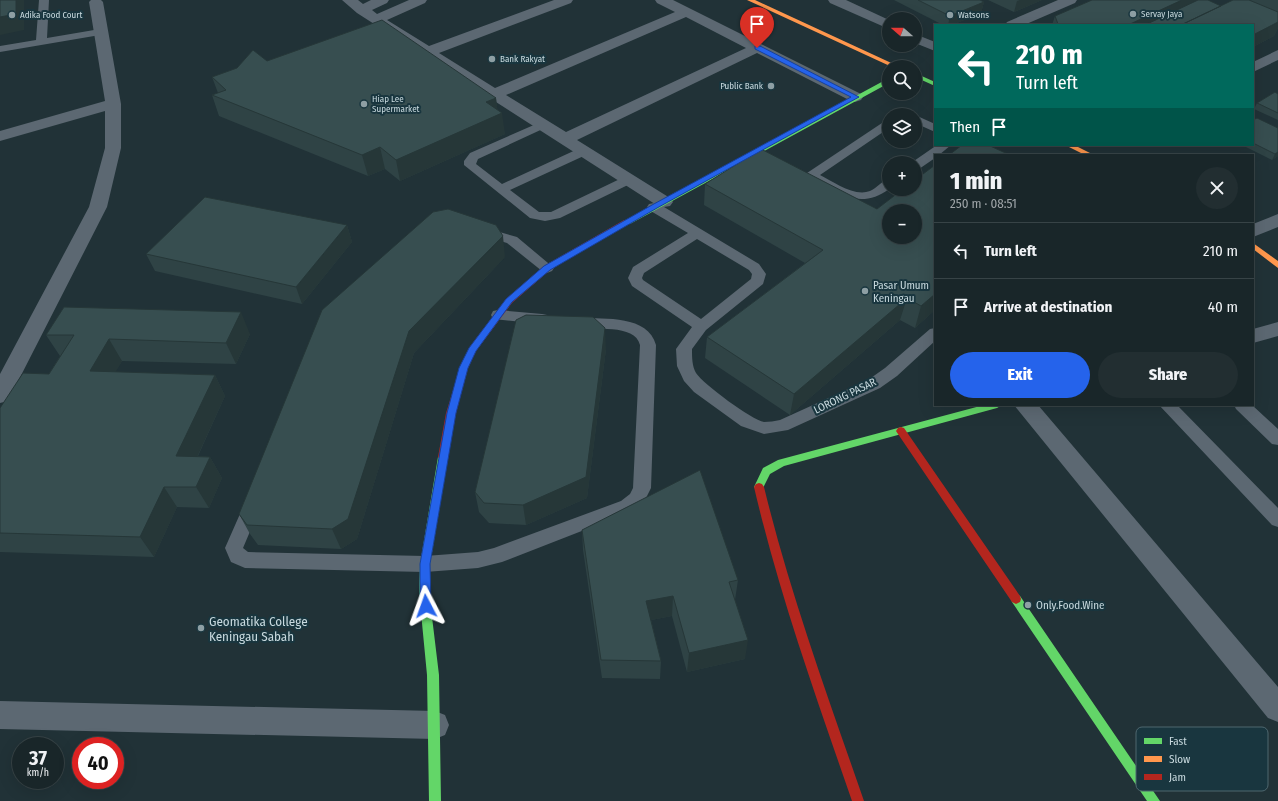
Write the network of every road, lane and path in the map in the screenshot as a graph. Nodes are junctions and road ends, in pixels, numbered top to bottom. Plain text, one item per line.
1 (44, 0) edge
2 (349, 0) edge
3 (382, 0) edge
4 (420, 0) edge
5 (566, 0) edge
6 (662, 0) edge
7 (750, 0) edge
8 (835, 0) edge
9 (1070, 0) edge
10 (99, 1) edge
11 (362, 10) junction
12 (687, 12) junction
13 (377, 20) junction
14 (882, 22) edge
15 (1014, 24) edge
16 (100, 32) junction
17 (922, 41) edge
18 (41, 42) junction
19 (934, 47) edge
20 (757, 48) junction
21 (0, 50) edge
22 (428, 52) junction
23 (1278, 54) edge
24 (882, 60) edge
25 (1254, 67) edge
26 (922, 78) edge
27 (882, 84) edge
28 (934, 84) edge
29 (494, 94) junction
30 (856, 97) junction
31 (114, 104) junction
32 (922, 122) edge
33 (543, 125) junction
34 (882, 127) edge
35 (934, 128) edge
36 (0, 136) edge
37 (565, 139) junction
38 (944, 146) edge
39 (1070, 146) edge
40 (760, 149) junction
41 (584, 151) junction
42 (1088, 154) edge
43 (773, 156) edge
44 (922, 161) edge
45 (799, 169) edge
46 (812, 175) junction
47 (628, 180) junction
48 (882, 188) edge
49 (501, 189) junction
50 (659, 204) junction
51 (1278, 220) edge
52 (465, 226) edge
53 (1254, 231) edge
54 (697, 233) junction
55 (1254, 246) edge
56 (1278, 265) edge
57 (547, 268) junction
58 (498, 315) junction
59 (701, 326) junction
60 (1278, 329) edge
61 (934, 334) edge
62 (1254, 336) edge
63 (0, 395) edge
64 (993, 406) edge
65 (1026, 406) edge
66 (1168, 406) edge
67 (1243, 406) edge
68 (901, 431) junction
69 (1278, 439) edge
70 (258, 490) edge
71 (1278, 520) edge
72 (425, 564) junction
73 (1278, 708) edge
74 (0, 715) edge
75 (435, 725) junction
76 (1136, 775) edge
77 (1147, 791) edge
78 (435, 801) edge
79 (858, 801) edge
80 (1154, 801) edge

1 - 18 lane
2 - 11 street
3 - 11 street
4 - 13 street
5 - 22 street
6 - 12 street
7 - 24 street
8 - 14 street
9 - 15 street
10 - 16 street
11 - 13 street
12 - 20 street
12 - 29 street
13 - 22 street
16 - 18 lane
16 - 31 street
17 - 19 street
18 - 21 lane
20 - 30 street
20 - 37 street
22 - 29 street
23 - 25 street
26 - 28 street
27 - 30 street
29 - 33 street
30 - 40 street
31 - 36 street
31 - 63 street
32 - 35 lane
33 - 37 street
33 - 49 lane
34 - 46 lane
37 - 41 street
38 - 44 lane
39 - 42 street
40 - 43 lane
40 - 50 street
41 - 47 street
41 - 49 lane
45 - 46 lane
46 - 48 lane
47 - 49 lane
47 - 50 street
50 - 54 lane
50 - 57 street
51 - 53 street
52 - 57 lane
54 - 59 lane
54 - 59 lane
55 - 56 street
57 - 58 street
58 - 72 street
58 - 72 lane
59 - 61 lane, LORONG PASAR
60 - 62 street
64 - 68 street
65 - 73 street
66 - 71 lane
67 - 69 lane
68 - 76 street
68 - 79 street
70 - 72 lane
72 - 75 street
74 - 75 street
75 - 78 street
77 - 80 street

